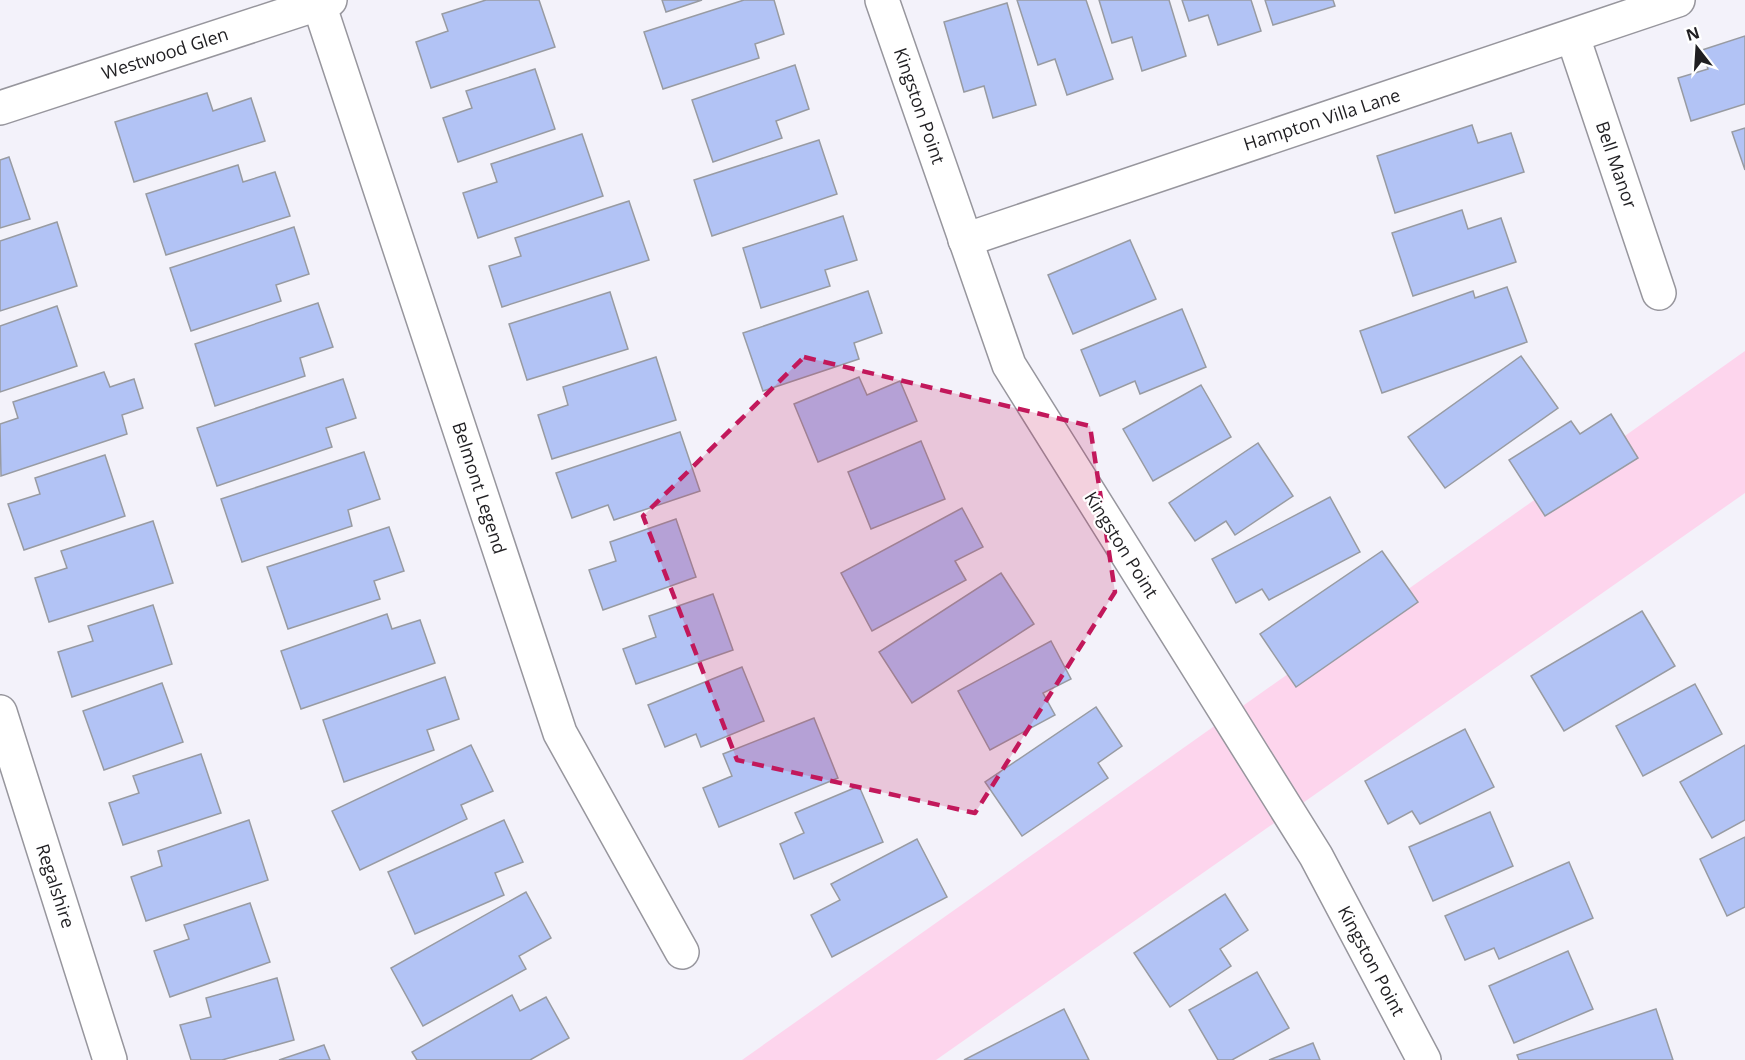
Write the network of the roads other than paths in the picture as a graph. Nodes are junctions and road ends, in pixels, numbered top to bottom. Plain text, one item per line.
1 (882, 0) edge
2 (1678, 0) edge
3 (325, 2) edge
4 (1573, 37) junction
5 (0, 108) edge
6 (965, 240) junction
7 (1659, 292) dead end
8 (0, 712) edge
9 (682, 952) dead end
10 (110, 1060) edge
11 (1424, 1060) edge

1 - 6 street, Kingston Point
2 - 4 street, Hampton Villa Lane
3 - 5 street, Westwood Glen
3 - 9 street, Belmont Legend
4 - 6 street, Hampton Villa Lane
4 - 7 street, Bell Manor
6 - 11 street, Kingston Point
8 - 10 street, Regalshire

